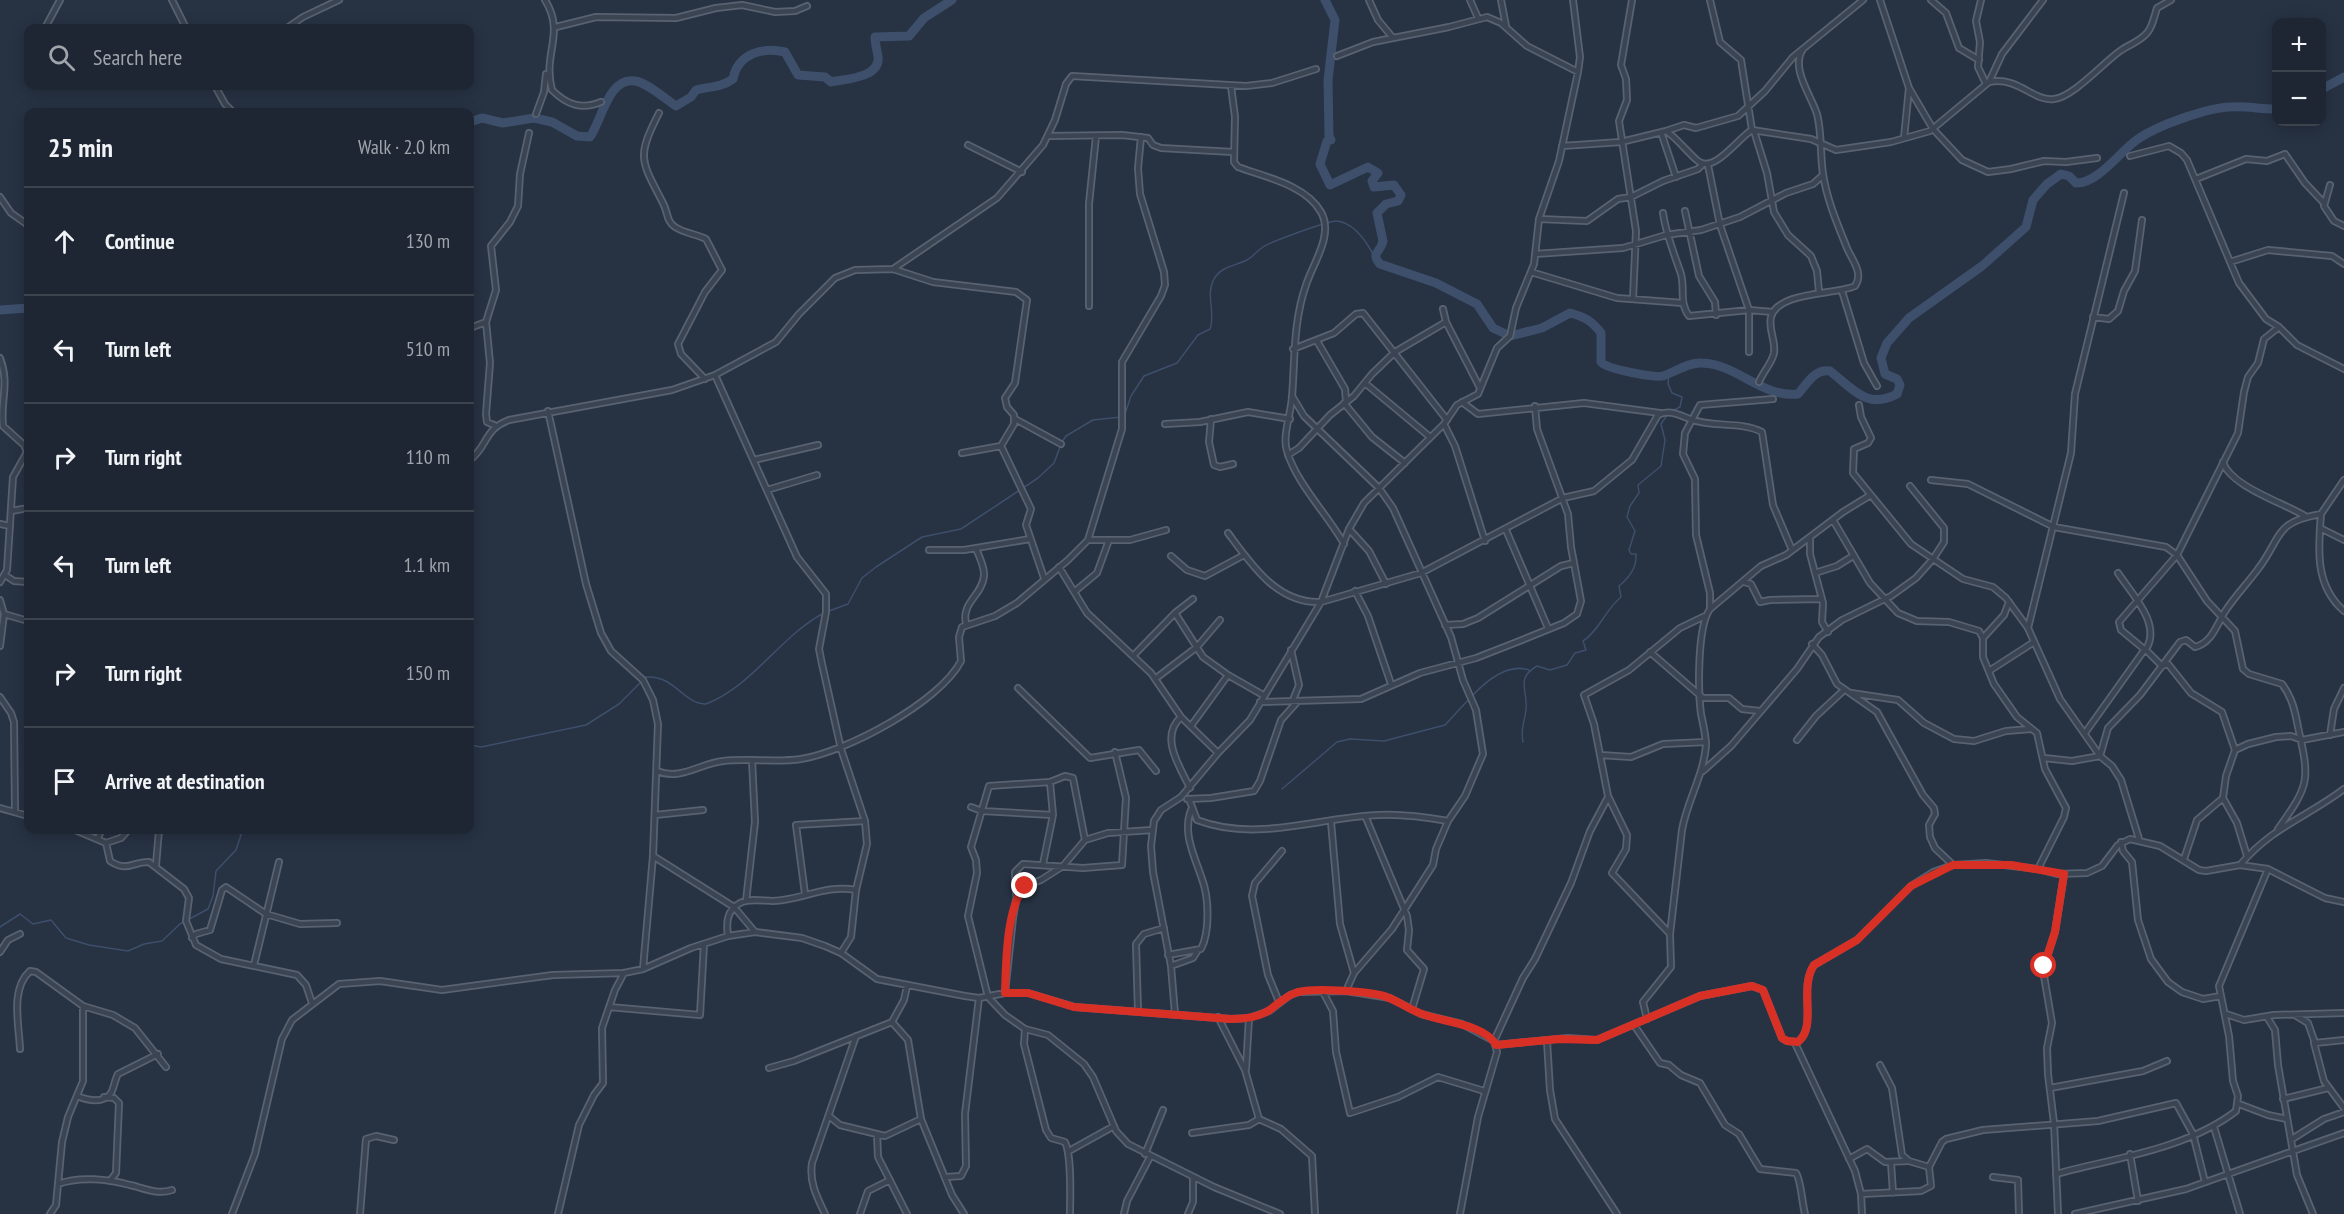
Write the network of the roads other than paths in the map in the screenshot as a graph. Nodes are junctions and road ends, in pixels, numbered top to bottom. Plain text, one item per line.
1 (60, 0) edge
2 (172, 0) edge
3 (339, 0) edge
4 (545, 0) edge
5 (1369, 0) edge
6 (1470, 0) edge
7 (1501, 0) edge
8 (1573, 0) edge
9 (1632, 0) edge
10 (1710, 0) edge
11 (1863, 0) edge
12 (1880, 0) edge
13 (1931, 0) edge
14 (1981, 0) edge
15 (2043, 0) edge
16 (2171, 0) edge
17 (807, 6) dead end
18 (1478, 18) junction
19 (47, 24) edge
20 (184, 24) edge
21 (293, 24) edge
22 (1506, 26) junction
23 (556, 27) junction
24 (1393, 38) junction
25 (1803, 49) junction
26 (1337, 56) dead end
27 (1978, 60) junction
28 (548, 65) junction
29 (1316, 69) dead end
30 (1578, 72) junction
31 (1987, 83) junction
32 (1231, 86) junction
33 (1909, 88) junction
34 (217, 90) edge
35 (602, 102) dead end
36 (229, 108) edge
37 (1747, 108) junction
38 (659, 113) dead end
39 (536, 114) dead end
40 (1933, 129) junction
41 (1753, 131) junction
42 (1663, 132) junction
43 (529, 133) dead end
44 (1048, 136) junction
45 (1096, 136) junction
46 (1141, 137) junction
47 (1904, 138) junction
48 (1621, 142) junction
49 (968, 145) dead end
50 (1821, 145) junction
51 (1562, 146) junction
52 (1233, 152) junction
53 (2130, 156) dead end
54 (2097, 158) dead end
55 (1706, 165) junction
56 (1022, 172) junction
57 (1823, 174) junction
58 (1676, 177) junction
59 (2196, 179) junction
60 (2330, 185) dead end
61 (2124, 193) dead end
62 (0, 197) edge
63 (1631, 197) junction
64 (1771, 202) junction
65 (2323, 202) junction
66 (1685, 211) dead end
67 (1663, 213) dead end
68 (1539, 219) junction
69 (2142, 220) dead end
70 (24, 222) edge
71 (1720, 225) junction
72 (2344, 226) edge
73 (1689, 232) junction
74 (1666, 235) junction
75 (1637, 243) junction
76 (1536, 254) junction
77 (2230, 262) junction
78 (2344, 264) edge
79 (893, 269) junction
80 (1531, 272) junction
81 (1842, 291) junction
82 (1819, 292) junction
83 (1634, 299) junction
84 (1683, 303) junction
85 (1089, 306) dead end
86 (1443, 309) dead end
87 (1749, 310) junction
88 (1773, 312) junction
89 (1716, 315) junction
90 (2093, 316) junction
91 (486, 322) junction
92 (1446, 322) junction
93 (474, 326) edge
94 (2279, 327) junction
95 (1317, 341) junction
96 (1293, 349) junction
97 (1395, 352) junction
98 (1749, 352) dead end
99 (0, 358) edge
100 (2344, 369) edge
101 (715, 375) junction
102 (705, 379) junction
103 (1759, 382) dead end
104 (1365, 383) junction
105 (1877, 386) dead end
106 (1480, 388) junction
107 (1292, 396) junction
108 (1773, 399) dead end
109 (1345, 402) junction
110 (1462, 402) junction
111 (1859, 405) dead end
112 (1535, 406) junction
113 (548, 411) junction
114 (1660, 413) junction
115 (1015, 419) junction
116 (1211, 419) junction
117 (1290, 419) junction
118 (1691, 420) junction
119 (1446, 422) junction
120 (1165, 424) dead end
121 (494, 425) junction
122 (1317, 428) junction
123 (1430, 437) junction
124 (1061, 444) dead end
125 (24, 445) edge
126 (818, 445) dead end
127 (1001, 446) junction
128 (962, 453) dead end
129 (1288, 455) junction
130 (24, 457) edge
131 (474, 457) edge
132 (754, 460) junction
133 (2223, 462) junction
134 (1405, 463) junction
135 (1233, 464) dead end
136 (817, 475) dead end
137 (1931, 480) dead end
138 (2344, 480) edge
139 (1910, 486) dead end
140 (1379, 488) junction
141 (767, 490) junction
142 (1869, 496) junction
143 (1563, 498) junction
144 (24, 508) edge
145 (11, 510) junction
146 (2321, 514) junction
147 (2305, 516) junction
148 (1833, 520) junction
149 (0, 524) edge
150 (10, 526) junction
151 (2054, 527) junction
152 (2320, 528) junction
153 (1349, 529) junction
154 (1166, 530) dead end
155 (1506, 530) junction
156 (1228, 533) dead end
157 (1810, 537) junction
158 (1030, 539) junction
159 (1088, 540) junction
160 (1109, 540) junction
161 (2344, 540) edge
162 (1485, 541) junction
163 (1344, 544) junction
164 (976, 548) junction
165 (929, 550) dead end
166 (1792, 550) junction
167 (1244, 555) junction
168 (2177, 555) junction
169 (1171, 556) dead end
170 (1853, 556) junction
171 (1933, 559) junction
172 (1574, 563) junction
173 (8, 565) junction
174 (0, 566) edge
175 (1059, 567) junction
176 (1421, 573) junction
177 (1815, 573) junction
178 (2118, 573) dead end
179 (5, 575) junction
180 (1044, 578) junction
181 (0, 582) edge
182 (24, 582) edge
183 (1744, 582) junction
184 (1386, 584) junction
185 (1529, 586) junction
186 (1355, 591) junction
187 (1074, 592) junction
188 (1193, 599) dead end
189 (1822, 599) junction
190 (1885, 599) junction
191 (2138, 599) junction
192 (0, 600) edge
193 (1321, 602) junction
194 (2009, 602) junction
195 (1710, 609) junction
196 (2344, 611) edge
197 (1175, 613) junction
198 (4, 614) junction
199 (1706, 616) junction
200 (2221, 619) junction
201 (24, 620) edge
202 (1220, 621) dead end
203 (966, 624) junction
204 (1444, 624) junction
205 (1548, 628) junction
206 (2028, 628) junction
207 (1828, 632) junction
208 (1983, 638) junction
209 (2034, 642) junction
210 (1812, 644) junction
211 (0, 646) edge
212 (1197, 646) junction
213 (2145, 649) junction
214 (1291, 650) junction
215 (1650, 652) junction
216 (1134, 656) junction
217 (1460, 662) junction
218 (2162, 666) junction
219 (1989, 671) junction
220 (1228, 675) junction
221 (1155, 679) junction
222 (1391, 684) junction
223 (1018, 688) dead end
224 (2344, 688) edge
225 (1846, 691) junction
226 (1263, 695) junction
227 (0, 697) edge
228 (1701, 697) junction
229 (1295, 700) junction
230 (1260, 702) junction
231 (1760, 711) junction
232 (1181, 717) junction
233 (1191, 726) junction
234 (2034, 729) junction
235 (2344, 732) edge
236 (2085, 733) junction
237 (2330, 735) junction
238 (1797, 740) dead end
239 (2302, 740) junction
240 (1706, 742) junction
241 (842, 749) junction
242 (2235, 750) junction
243 (1115, 752) junction
244 (1218, 753) junction
245 (1600, 755) junction
246 (2100, 756) junction
247 (2044, 758) junction
248 (752, 760) junction
249 (657, 771) junction
250 (1156, 771) dead end
251 (1703, 771) junction
252 (1050, 782) junction
253 (1190, 788) junction
254 (2344, 789) edge
255 (1608, 796) junction
256 (1181, 797) junction
257 (2223, 798) junction
258 (1189, 799) junction
259 (971, 807) dead end
260 (0, 808) edge
261 (703, 810) dead end
262 (1191, 810) junction
263 (982, 811) junction
264 (15, 812) junction
265 (24, 815) edge
266 (655, 815) junction
267 (1053, 815) junction
268 (1366, 818) junction
269 (865, 820) junction
270 (1448, 821) junction
271 (1331, 822) junction
272 (2278, 829) junction
273 (1152, 830) junction
274 (1124, 831) junction
275 (85, 834) edge
276 (100, 834) edge
277 (124, 834) edge
278 (159, 834) edge
279 (98, 839) junction
280 (2139, 839) junction
281 (1085, 840) junction
282 (2121, 842) junction
283 (106, 843) junction
284 (1282, 851) dead end
285 (652, 856) junction
286 (2248, 856) junction
287 (2184, 859) junction
288 (279, 862) dead end
289 (1043, 864) junction
290 (156, 865) junction
291 (1953, 865) junction
292 (2240, 865) junction
293 (1063, 866) junction
294 (2038, 869) junction
295 (2268, 869) junction
296 (2064, 874) junction
297 (856, 890) junction
298 (805, 894) junction
299 (1016, 895) dead end
300 (746, 901) junction
301 (2344, 902) edge
302 (734, 907) junction
303 (1404, 908) junction
304 (266, 914) junction
305 (337, 923) dead end
306 (1164, 927) junction
307 (755, 932) junction
308 (20, 934) dead end
309 (1670, 934) junction
310 (728, 936) junction
311 (192, 938) junction
312 (704, 944) junction
313 (1198, 950) junction
314 (0, 952) edge
315 (842, 953) junction
316 (1168, 955) junction
317 (254, 965) junction
318 (1171, 966) junction
319 (644, 969) junction
320 (624, 973) junction
321 (1354, 973) junction
322 (907, 986) junction
323 (1346, 991) junction
324 (1323, 992) junction
325 (1005, 993) junction
326 (2221, 996) junction
327 (988, 997) junction
328 (979, 998) junction
329 (1279, 1002) junction
330 (312, 1003) junction
331 (83, 1006) junction
332 (609, 1007) junction
333 (1412, 1009) junction
334 (1138, 1011) junction
335 (2225, 1013) junction
336 (2344, 1013) edge
337 (1175, 1014) junction
338 (2292, 1014) junction
339 (1218, 1017) junction
340 (2267, 1017) junction
341 (1248, 1018) junction
342 (1647, 1019) junction
343 (892, 1022) junction
344 (1634, 1025) junction
345 (1025, 1029) junction
346 (856, 1036) junction
347 (2344, 1040) edge
348 (1547, 1041) junction
349 (1495, 1043) junction
350 (1795, 1043) junction
351 (2314, 1043) junction
352 (20, 1048) dead end
353 (158, 1054) junction
354 (2167, 1061) dead end
355 (1880, 1065) dead end
356 (166, 1066) dead end
357 (769, 1068) dead end
358 (1245, 1070) junction
359 (2050, 1088) junction
360 (2328, 1088) junction
361 (1484, 1091) junction
362 (77, 1096) junction
363 (104, 1097) junction
364 (2283, 1099) junction
365 (2239, 1104) junction
366 (1163, 1110) dead end
367 (2344, 1110) edge
368 (829, 1116) junction
369 (921, 1119) junction
370 (1259, 1119) junction
371 (2287, 1119) junction
372 (2054, 1123) junction
373 (1114, 1126) junction
374 (2214, 1127) junction
375 (1192, 1133) dead end
376 (2344, 1133) edge
377 (877, 1134) junction
378 (2193, 1134) junction
379 (2292, 1139) junction
380 (394, 1140) dead end
381 (1069, 1151) junction
382 (2294, 1152) junction
383 (1148, 1155) junction
384 (2130, 1155) junction
385 (1849, 1159) junction
386 (1909, 1161) junction
387 (1891, 1163) junction
388 (1929, 1167) junction
389 (2056, 1174) junction
390 (2229, 1175) junction
391 (946, 1177) junction
392 (1193, 1177) junction
393 (1993, 1178) dead end
394 (890, 1180) junction
395 (110, 1181) junction
396 (2205, 1182) junction
397 (58, 1184) junction
398 (172, 1190) dead end
399 (1893, 1192) junction
400 (1861, 1194) junction
401 (2138, 1201) junction
402 (50, 1214) edge
403 (232, 1214) edge
404 (360, 1214) edge
405 (558, 1214) edge
406 (825, 1214) edge
407 (860, 1214) edge
408 (907, 1214) edge
409 (964, 1214) edge
410 (1070, 1214) edge
411 (1124, 1214) edge
412 (1188, 1214) edge
413 (1279, 1214) edge
414 (1316, 1214) edge
415 (1460, 1214) edge
416 (1617, 1214) edge
417 (1805, 1214) edge
418 (1862, 1214) edge
419 (2019, 1214) edge
420 (2058, 1214) edge
421 (2075, 1214) edge
422 (2240, 1214) edge
423 (2313, 1214) edge

1 - 19 street
2 - 20 street
3 - 21 street
4 - 23 street
5 - 24 street
6 - 18 street
7 - 22 street
8 - 30 street
9 - 48 street
10 - 37 street
11 - 25 street
12 - 33 street
13 - 27 street
14 - 27 street
15 - 31 street
16 - 31 street
17 - 23 street
18 - 22 street
18 - 24 street
22 - 30 street
23 - 28 street
24 - 26 street
25 - 37 street
25 - 50 street
27 - 31 street
28 - 35 street
28 - 39 street
29 - 32 street
30 - 51 street
31 - 40 street
32 - 44 street
32 - 52 street
33 - 40 street
33 - 47 street
34 - 36 street
37 - 41 street
37 - 42 street
38 - 102 street
40 - 47 street
40 - 54 street
41 - 50 street
41 - 55 street
41 - 64 street
42 - 48 street
42 - 55 street
42 - 58 street
43 - 91 street
44 - 45 street
44 - 56 street
45 - 46 street
45 - 85 street
46 - 52 street
46 - 159 street
47 - 50 street
48 - 51 street
48 - 63 street
49 - 56 street
50 - 57 street
51 - 68 street
52 - 96 street
53 - 59 street
55 - 58 street
55 - 71 street
56 - 79 street
57 - 64 street
57 - 81 street
58 - 63 street
59 - 65 street
59 - 77 street
60 - 65 street
61 - 90 street
62 - 70 street
63 - 68 street
63 - 75 street
64 - 71 street
64 - 82 street
65 - 72 street
66 - 73 street
67 - 74 street
68 - 76 street
69 - 90 street
71 - 73 street
71 - 87 street
73 - 74 street
73 - 89 street
74 - 75 street
74 - 84 street
75 - 76 street
75 - 83 street
76 - 80 street
77 - 78 street
77 - 94 street
79 - 101 street
79 - 115 street
80 - 83 street
80 - 106 street
81 - 82 street
81 - 105 street
82 - 88 street
83 - 84 street
84 - 89 street
86 - 92 street
87 - 88 street
87 - 89 street
87 - 98 street
88 - 103 street
90 - 151 street
91 - 93 street
91 - 121 street
92 - 97 street
92 - 106 street
94 - 100 street
94 - 133 street
95 - 96 street
95 - 97 street
95 - 109 street
96 - 107 street
97 - 104 street
97 - 119 street
99 - 125 street
101 - 102 street
101 - 132 street
102 - 113 street
104 - 109 street
104 - 123 street
106 - 110 street
107 - 117 street
107 - 122 street
108 - 118 street
109 - 122 street
109 - 134 street
110 - 112 street
110 - 119 street
111 - 142 street
112 - 114 street
112 - 143 street
113 - 121 street
113 - 249 street
114 - 118 street
114 - 143 street
115 - 124 street
115 - 127 street
116 - 117 street
116 - 120 street
116 - 135 street
117 - 129 street
118 - 166 street
118 - 195 street
119 - 123 street
119 - 162 street
121 - 131 street
122 - 129 street
122 - 140 street
123 - 134 street
126 - 132 street
127 - 128 street
127 - 158 street
129 - 163 street
130 - 145 street
132 - 141 street
133 - 147 street
133 - 168 street
134 - 140 street
136 - 141 street
137 - 151 street
138 - 146 street
139 - 171 street
140 - 153 street
140 - 176 street
141 - 241 street
142 - 148 street
142 - 171 street
143 - 155 street
143 - 172 street
144 - 145 street
145 - 150 street
146 - 147 street
146 - 152 street
147 - 200 street
148 - 157 street
148 - 170 street
149 - 150 street
150 - 173 street
151 - 168 street
151 - 206 street
152 - 161 street
152 - 196 street
153 - 163 street
153 - 184 street
154 - 160 street
155 - 162 street
155 - 185 street
156 - 167 street
157 - 166 street
157 - 177 street
158 - 164 street
158 - 180 street
159 - 160 street
159 - 175 street
160 - 187 street
162 - 176 street
163 - 193 street
164 - 165 street
164 - 203 street
166 - 183 street
167 - 169 street
167 - 193 street
168 - 191 street
168 - 200 street
170 - 177 street
170 - 190 street
171 - 190 street
171 - 194 street
172 - 185 street
172 - 205 street
173 - 174 street
173 - 179 street
175 - 180 street
175 - 187 street
176 - 184 street
176 - 204 street
177 - 189 street
178 - 191 street
179 - 181 street
179 - 182 street
180 - 203 street
183 - 189 street
183 - 195 street
184 - 186 street
185 - 204 street
185 - 205 street
186 - 193 street
186 - 222 street
187 - 216 street
188 - 197 street
189 - 207 street
190 - 207 street
190 - 208 street
191 - 213 street
191 - 213 street
192 - 198 street
193 - 214 street
194 - 206 street
194 - 208 street
195 - 199 street
197 - 212 street
197 - 216 street
198 - 201 street
198 - 211 street
199 - 215 street
199 - 228 street
200 - 218 street
200 - 239 street
202 - 212 street
203 - 241 street
204 - 217 street
205 - 217 street
206 - 209 street
207 - 210 street
208 - 219 street
209 - 219 street
209 - 236 street
210 - 225 street
210 - 231 street
212 - 220 street
212 - 221 street
213 - 218 street
213 - 236 street
214 - 226 street
214 - 229 street
215 - 228 street
215 - 245 street
216 - 221 street
217 - 222 street
217 - 270 street
218 - 242 street
218 - 246 street
219 - 234 street
220 - 226 street
220 - 233 street
221 - 232 street
222 - 229 street
223 - 243 street
224 - 237 street
225 - 234 street
225 - 238 street
225 - 291 street
226 - 230 street
227 - 264 street
228 - 231 street
228 - 240 street
229 - 230 street
229 - 258 street
230 - 244 street
231 - 251 street
232 - 233 street
232 - 253 street
233 - 244 street
234 - 247 street
235 - 237 street
236 - 246 street
237 - 239 street
239 - 242 street
239 - 272 street
240 - 245 street
240 - 251 street
241 - 248 street
241 - 269 street
242 - 257 street
243 - 250 street
243 - 274 street
244 - 253 street
245 - 255 street
246 - 247 street
246 - 280 street
247 - 294 street
248 - 249 street
248 - 300 street
249 - 266 street
251 - 309 street
252 - 263 street
252 - 267 street
252 - 281 street
253 - 256 street
254 - 272 street
255 - 309 street
255 - 349 street
256 - 258 street
256 - 273 street
257 - 286 street
257 - 287 street
258 - 262 street
259 - 263 street
260 - 264 street
261 - 266 street
262 - 271 street
262 - 313 street
263 - 267 street
263 - 327 street
264 - 265 street
266 - 285 street
267 - 289 street
268 - 270 street
268 - 271 street
268 - 303 street
269 - 297 street
269 - 298 street
270 - 303 street
271 - 321 street
272 - 286 street
273 - 274 street
273 - 306 street
274 - 281 street
274 - 293 street
275 - 279 street
276 - 279 street
277 - 283 street
278 - 290 street
279 - 283 street
280 - 282 street
280 - 287 street
281 - 293 street
282 - 296 street
282 - 326 street
283 - 290 street
284 - 329 street
285 - 302 street
285 - 319 street
286 - 292 street
287 - 292 street
288 - 304 street
289 - 293 street
289 - 299 street
290 - 311 street
291 - 294 street
291 - 350 street
292 - 295 street
293 - 325 street
294 - 296 street
295 - 301 street
295 - 326 street
296 - 359 street
297 - 298 street
297 - 315 street
298 - 300 street
300 - 302 street
302 - 307 street
302 - 310 street
303 - 321 street
303 - 333 street
304 - 305 street
304 - 311 street
304 - 317 street
306 - 316 street
306 - 334 street
307 - 310 street
307 - 315 street
308 - 314 street
309 - 342 street
310 - 312 street
311 - 317 street
312 - 319 street
312 - 332 street
313 - 316 street
313 - 318 street
315 - 322 street
316 - 318 street
317 - 330 street
318 - 337 street
319 - 320 street
320 - 330 street
320 - 332 street
321 - 323 street
322 - 328 street
322 - 343 street
323 - 324 street
323 - 333 street
324 - 329 street
324 - 361 street
325 - 327 street
325 - 334 street
326 - 335 street
327 - 328 street
327 - 345 street
328 - 391 street
329 - 341 street
330 - 403 street
331 - 352 street
331 - 353 street
331 - 362 street
332 - 405 street
333 - 349 street
334 - 337 street
335 - 340 street
335 - 365 street
336 - 338 street
337 - 339 street
338 - 340 street
338 - 351 street
339 - 341 street
339 - 358 street
340 - 364 street
341 - 358 street
342 - 344 street
342 - 350 street
343 - 346 street
343 - 369 street
344 - 348 street
344 - 417 street
345 - 373 street
345 - 381 street
346 - 357 street
346 - 368 street
347 - 351 street
348 - 349 street
348 - 416 street
349 - 361 street
350 - 385 street
351 - 360 street
353 - 356 street
353 - 363 street
354 - 359 street
355 - 386 street
358 - 370 street
359 - 372 street
360 - 364 street
360 - 367 street
361 - 415 street
362 - 363 street
362 - 397 street
363 - 395 street
364 - 371 street
365 - 371 street
365 - 374 street
366 - 383 street
367 - 379 street
368 - 377 street
368 - 406 street
369 - 377 street
369 - 391 street
370 - 375 street
370 - 414 street
371 - 379 street
372 - 378 street
372 - 388 street
372 - 389 street
373 - 381 street
373 - 383 street
374 - 378 street
374 - 390 street
376 - 382 street
377 - 394 street
378 - 384 street
378 - 396 street
379 - 382 street
380 - 404 street
381 - 410 street
382 - 390 street
382 - 423 street
383 - 392 street
383 - 411 street
384 - 389 street
384 - 401 street
385 - 387 street
385 - 400 street
386 - 387 street
386 - 388 street
387 - 399 street
388 - 399 street
389 - 420 street
390 - 396 street
390 - 422 street
391 - 409 street
392 - 412 street
392 - 413 street
393 - 419 street
394 - 407 street
394 - 408 street
395 - 397 street
395 - 398 street
396 - 401 street
397 - 402 street
399 - 400 street
400 - 418 street
401 - 421 street

